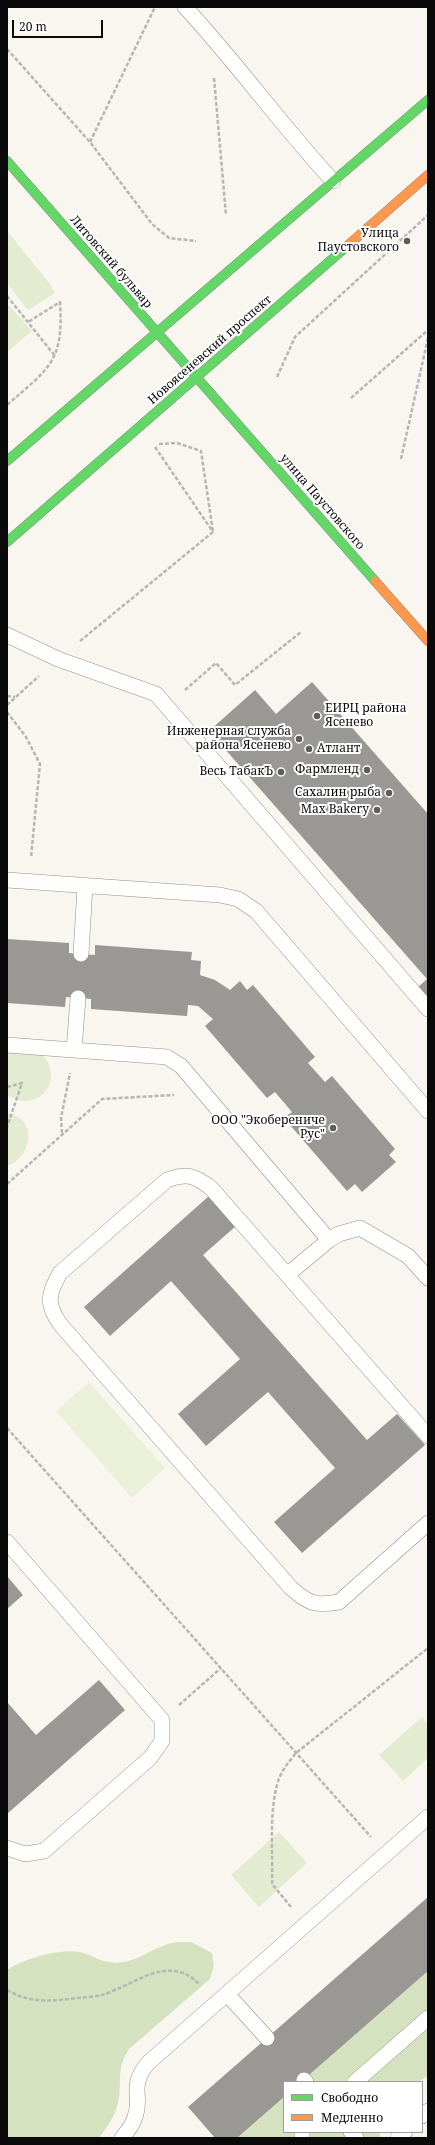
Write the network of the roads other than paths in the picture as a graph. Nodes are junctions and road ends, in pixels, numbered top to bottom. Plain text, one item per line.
1 (185, 7) edge
2 (428, 100) edge
3 (7, 161) edge
4 (428, 175) edge
5 (333, 181) junction
6 (157, 332) junction
7 (198, 378) junction
8 (7, 461) edge
9 (7, 542) edge
10 (7, 635) edge
11 (428, 641) edge
12 (7, 880) edge
13 (85, 886) junction
14 (81, 954) dead end
15 (78, 998) dead end
16 (428, 1009) edge
17 (7, 1045) edge
18 (74, 1050) junction
19 (428, 1111) edge
20 (329, 1240) junction
21 (287, 1275) junction
22 (428, 1278) edge
23 (428, 1436) edge
24 (428, 1523) edge
25 (7, 1542) edge
26 (428, 1817) edge
27 (7, 1848) edge
28 (222, 1998) junction
29 (428, 2018) edge
30 (267, 2038) dead end
31 (356, 2081) edge
32 (122, 2138) edge

1 - 5 lane
2 - 5 main road
3 - 6 main road, Литовский бульвар
4 - 7 main road, Новоясеневский проспект
5 - 6 main road
6 - 7 main road, Литовский бульвар
6 - 8 main road
7 - 9 main road, Новоясеневский проспект
7 - 11 main road, улица Паустовского
10 - 16 lane
12 - 13 lane
13 - 14 lane
13 - 19 lane
15 - 18 lane
17 - 18 lane
18 - 20 lane
20 - 21 lane
20 - 22 lane
21 - 23 lane
21 - 24 lane
25 - 27 lane
26 - 28 lane
28 - 30 lane
28 - 32 lane
29 - 31 lane

